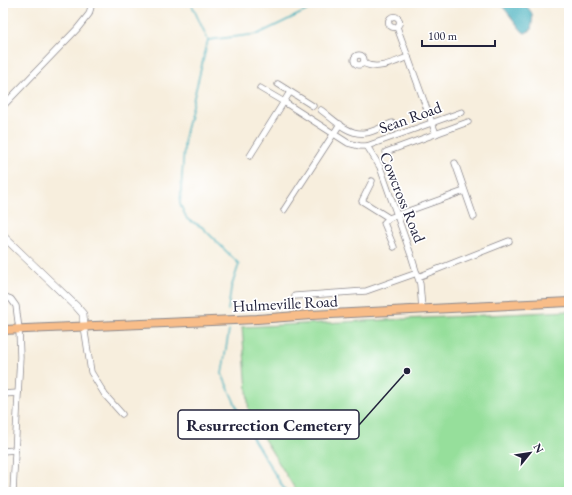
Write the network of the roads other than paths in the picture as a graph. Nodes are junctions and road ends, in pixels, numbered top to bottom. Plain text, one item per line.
1 (92, 3) edge
2 (397, 27) dead end
3 (408, 57) junction
4 (363, 63) dead end
5 (278, 84) dead end
6 (260, 88) dead end
7 (290, 92) junction
8 (284, 102) junction
9 (3, 106) edge
10 (313, 106) dead end
11 (321, 110) dead end
12 (462, 112) dead end
13 (468, 122) dead end
14 (392, 123) dead end
15 (432, 123) junction
16 (340, 124) junction
17 (436, 134) junction
18 (334, 135) junction
19 (367, 146) junction
20 (386, 152) dead end
21 (250, 156) dead end
22 (455, 163) dead end
23 (372, 181) dead end
24 (464, 191) junction
25 (284, 210) dead end
26 (397, 215) junction
27 (388, 218) junction
28 (474, 218) dead end
29 (3, 236) edge
30 (509, 241) dead end
31 (394, 247) dead end
32 (418, 275) junction
33 (3, 296) edge
34 (295, 296) dead end
35 (569, 302) edge
36 (422, 310) junction
37 (84, 326) junction
38 (19, 329) junction
39 (3, 330) edge
40 (18, 393) junction
41 (3, 394) edge
42 (122, 414) dead end
43 (3, 450) edge
44 (15, 450) junction
45 (13, 492) edge

1 - 9 street
2 - 3 street
3 - 4 street
3 - 15 street
5 - 7 street
6 - 8 street, Cowcross Road
7 - 8 street
7 - 10 street
8 - 18 street, Cowcross Road
8 - 21 street
11 - 16 street
12 - 15 street, Sean Road
13 - 17 street
14 - 16 street
15 - 17 street
15 - 19 street, Sean Road
16 - 18 street
17 - 20 street
18 - 19 street, Cowcross Road
18 - 25 street
19 - 26 street, Cowcross Road
22 - 24 street
23 - 27 street
24 - 26 street
24 - 28 street
26 - 27 street
26 - 32 street, Cowcross Road
27 - 31 street
29 - 37 street
30 - 32 street
32 - 34 street
32 - 36 street, Cowcross Road
33 - 38 street
35 - 36 main road, Hulmeville Road
36 - 37 main road, Hulmeville Road
37 - 38 main road, Hulmeville Road
37 - 42 street
38 - 39 main road, Hulmeville Road
38 - 40 street
40 - 41 street
40 - 44 street
43 - 44 street
44 - 45 street

